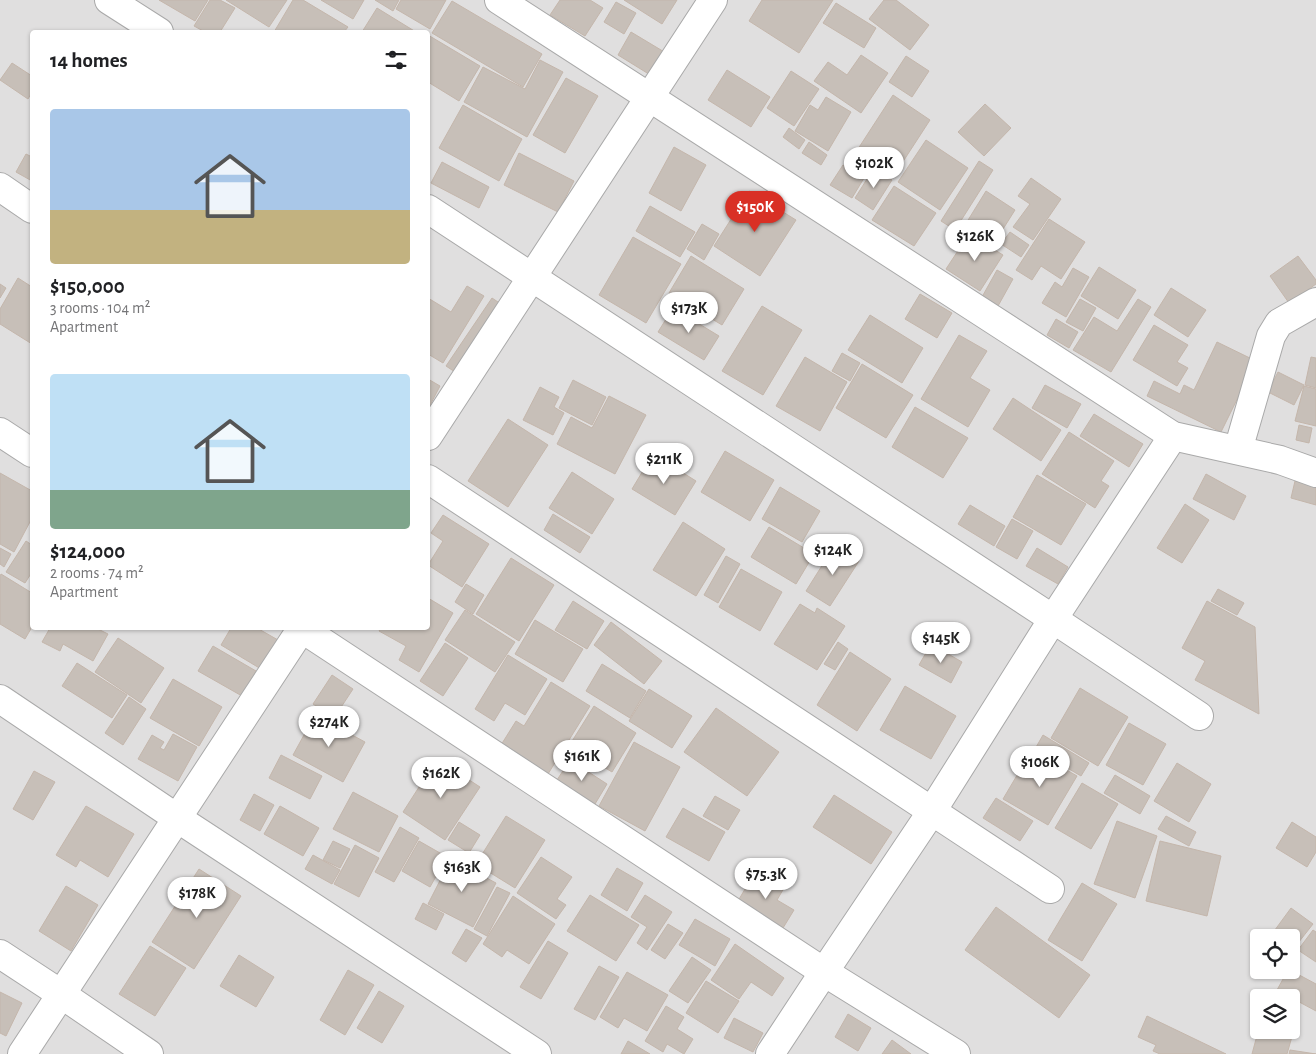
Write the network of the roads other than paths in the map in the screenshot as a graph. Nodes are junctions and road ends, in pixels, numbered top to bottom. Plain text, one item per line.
1 (109, 0) edge
2 (499, 0) edge
3 (714, 0) edge
4 (156, 30) edge
5 (649, 98) junction
6 (0, 187) edge
7 (30, 208) edge
8 (430, 210) edge
9 (532, 277) junction
10 (1316, 302) edge
11 (0, 432) edge
12 (430, 433) edge
13 (1173, 436) junction
14 (1238, 450) junction
15 (30, 452) edge
16 (1316, 473) edge
17 (430, 480) edge
18 (1053, 619) junction
19 (301, 630) edge
20 (305, 630) edge
21 (0, 699) edge
22 (1199, 716) dead end
23 (932, 811) junction
24 (177, 818) junction
25 (1050, 889) dead end
26 (0, 954) edge
27 (824, 972) junction
28 (62, 994) junction
29 (22, 1054) edge
30 (149, 1054) edge
31 (537, 1054) edge
32 (770, 1054) edge
33 (956, 1054) edge

1 - 4 street
2 - 5 street
3 - 5 street
5 - 9 street
5 - 13 street
6 - 7 street
8 - 9 street
9 - 12 street
9 - 18 street
10 - 14 street
11 - 15 street
13 - 14 street
13 - 18 street
14 - 16 street
17 - 23 street
18 - 22 street
18 - 23 street
19 - 24 street
20 - 27 street
21 - 24 street
23 - 25 street
23 - 27 street
24 - 28 street
24 - 31 street
26 - 28 street
27 - 32 street
27 - 33 street
28 - 29 street
28 - 30 street

